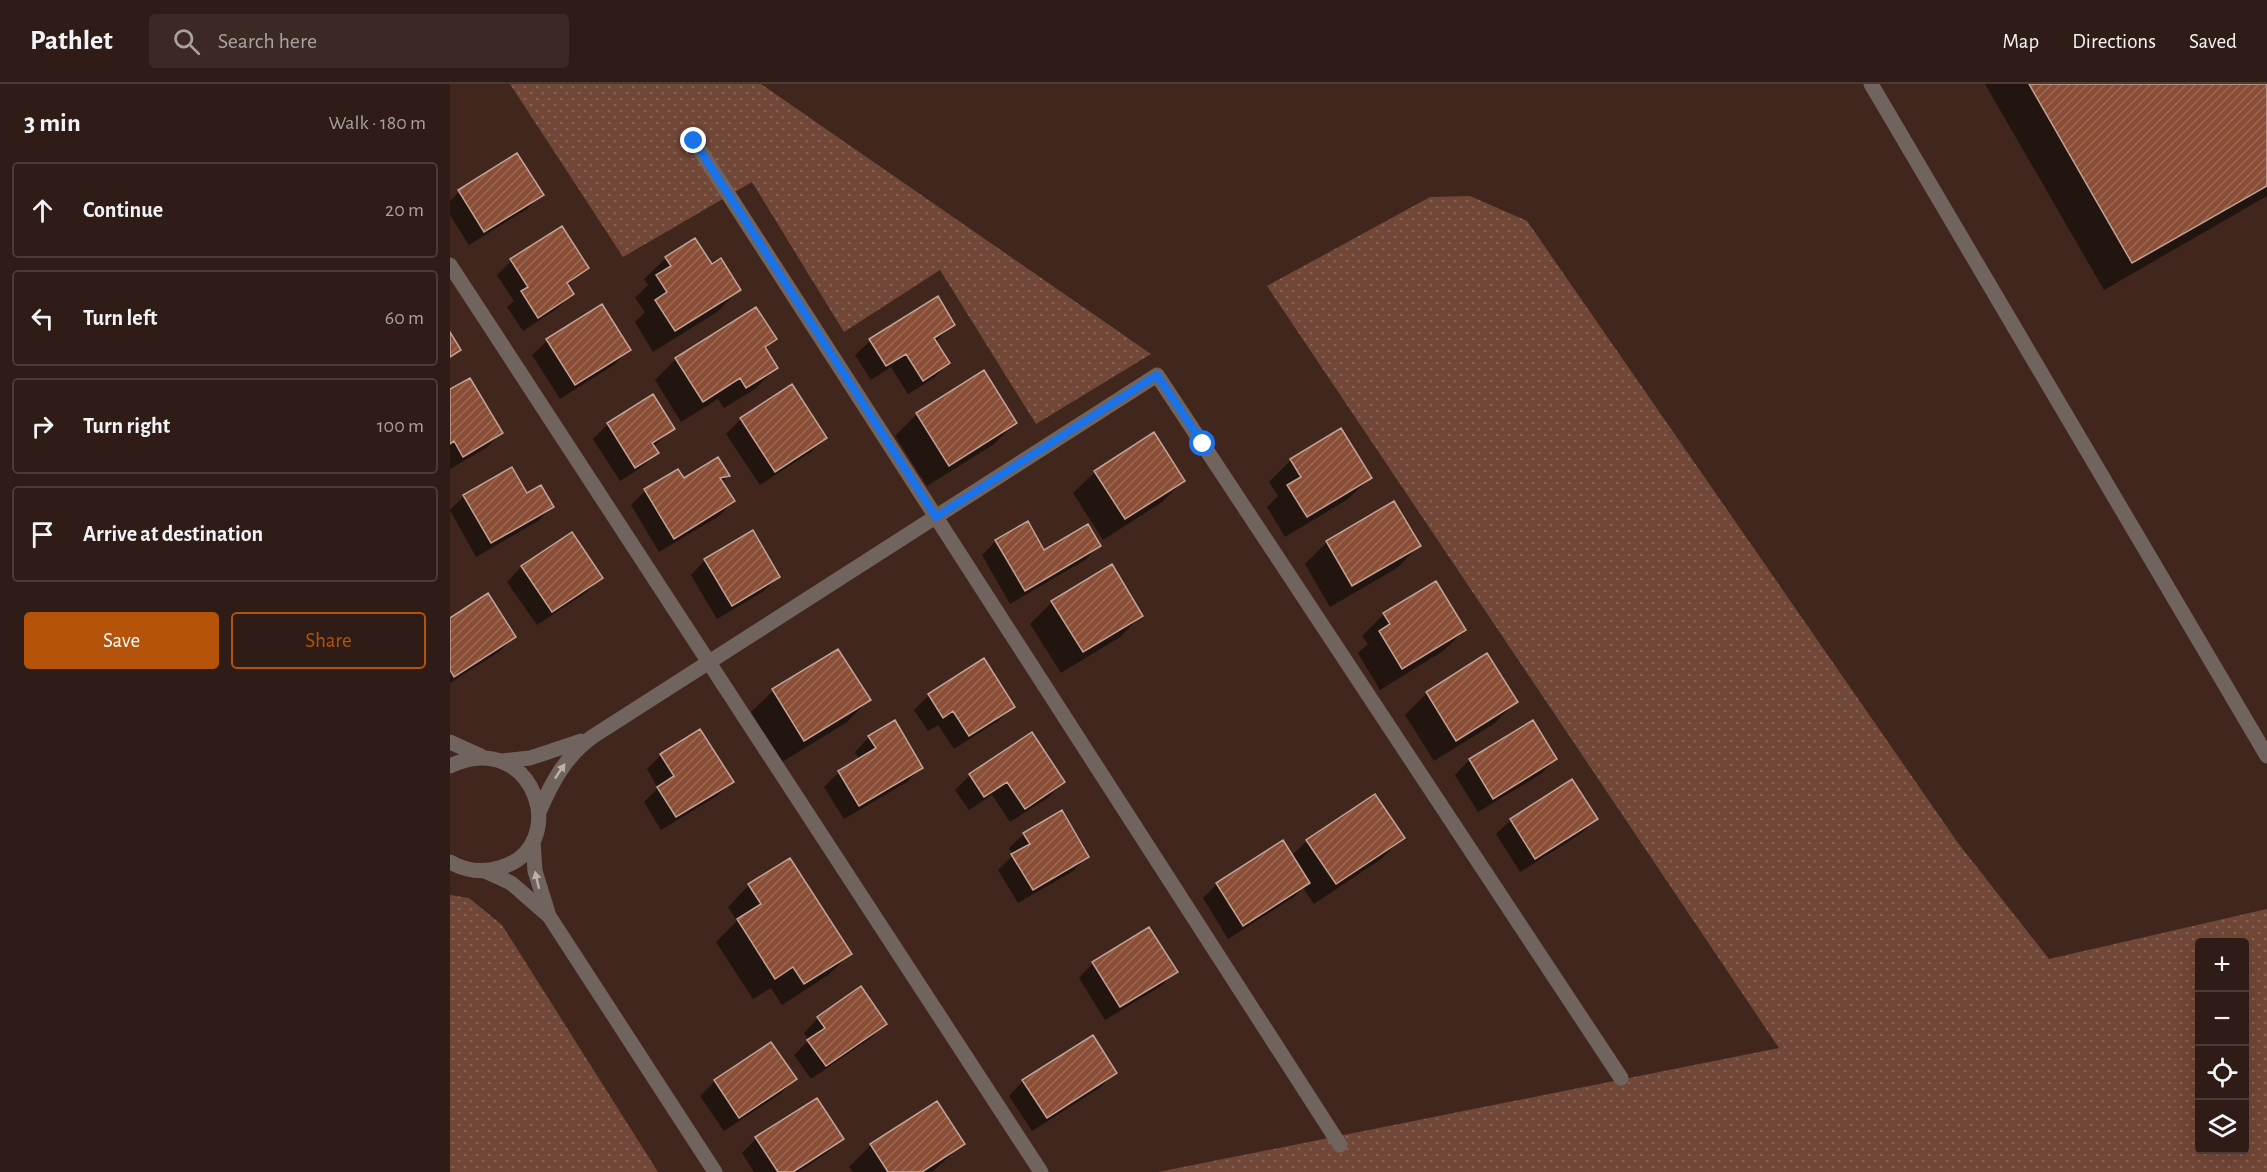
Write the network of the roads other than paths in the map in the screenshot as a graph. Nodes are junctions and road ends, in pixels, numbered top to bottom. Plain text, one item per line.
1 (1871, 84) edge
2 (694, 141) dead end
3 (450, 265) edge
4 (936, 517) junction
5 (709, 662) junction
6 (592, 737) junction
7 (450, 742) edge
8 (2267, 756) edge
9 (484, 757) junction
10 (502, 761) junction
11 (450, 766) edge
12 (539, 812) junction
13 (533, 842) junction
14 (450, 863) edge
15 (487, 872) junction
16 (549, 916) junction
17 (1621, 1078) dead end
18 (1340, 1145) dead end
19 (715, 1172) edge
20 (1041, 1172) edge

1 - 8 street
2 - 4 street
3 - 5 street
4 - 5 street
4 - 17 street
4 - 18 street
5 - 6 street
5 - 20 street
6 - 10 street
12 -> 6 street
7 - 9 street
9 - 10 street
9 - 11 street
10 - 12 street
12 - 13 street
13 - 15 street
16 -> 13 street
14 - 15 street
15 - 16 street
16 - 19 street

